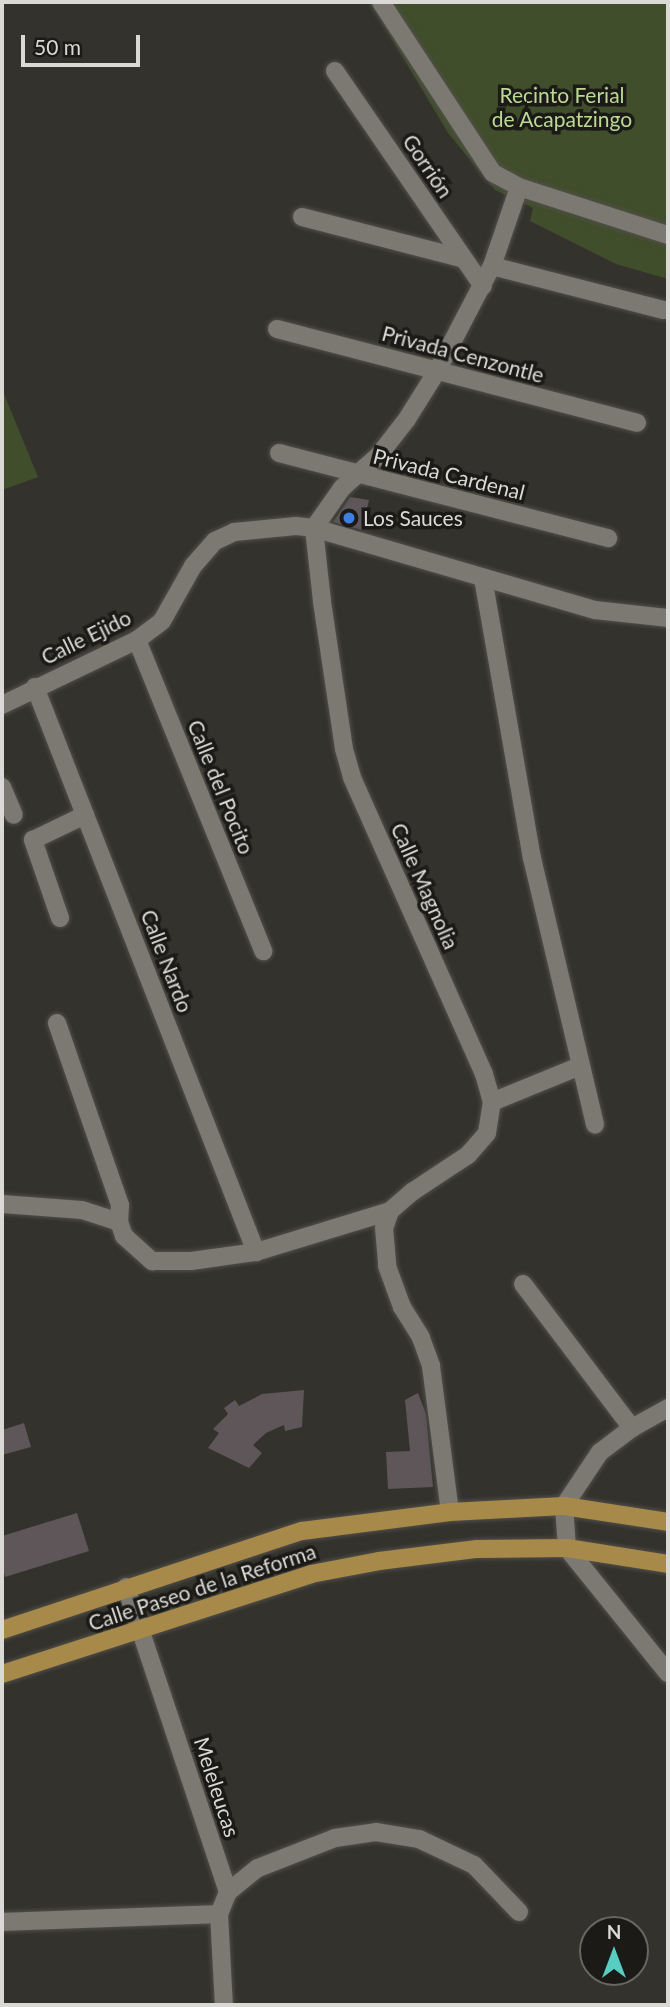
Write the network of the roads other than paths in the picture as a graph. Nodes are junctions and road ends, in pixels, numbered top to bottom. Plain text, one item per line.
1 (381, 2) edge
2 (335, 71) dead end
3 (519, 187) junction
4 (302, 217) dead end
5 (668, 235) edge
6 (464, 259) junction
7 (492, 266) junction
8 (483, 286) junction
9 (663, 310) dead end
10 (277, 329) dead end
11 (437, 371) junction
12 (637, 423) dead end
13 (279, 453) dead end
14 (357, 474) junction
15 (314, 528) junction
16 (608, 538) dead end
17 (483, 578) junction
18 (668, 618) edge
19 (136, 640) junction
20 (35, 687) junction
21 (2, 705) edge
22 (2, 787) edge
23 (14, 815) dead end
24 (85, 815) junction
25 (60, 918) dead end
26 (263, 951) dead end
27 (57, 1023) dead end
28 (580, 1066) junction
29 (492, 1102) junction
30 (595, 1125) dead end
31 (2, 1204) edge
32 (390, 1211) junction
33 (119, 1222) junction
34 (256, 1252) junction
35 (523, 1284) dead end
36 (668, 1408) edge
37 (632, 1428) junction
38 (564, 1506) junction
39 (450, 1512) junction
40 (668, 1522) edge
41 (567, 1548) junction
42 (668, 1564) edge
43 (126, 1587) junction
44 (2, 1630) edge
45 (141, 1631) junction
46 (668, 1673) edge
47 (2, 1674) edge
48 (228, 1892) junction
49 (519, 1912) dead end
50 (219, 1914) junction
51 (2, 1922) edge
52 (224, 2005) edge

1 - 3 street
2 - 6 street, Gorrión
3 - 5 street
3 - 7 street
4 - 6 street
6 - 8 street, Gorrión
7 - 8 street
7 - 9 street
8 - 11 street
10 - 11 street, Privada Cenzontle
11 - 12 street, Privada Cenzontle
11 - 14 street
13 - 14 street, Privada Cardenal
14 - 15 street
14 - 16 street, Privada Cardenal
15 - 17 street, Calle Ejido
15 - 19 street, Calle Ejido
15 - 29 street, Calle Magnolia
17 - 18 street, Calle Ejido
17 - 28 street
19 - 20 street, Calle Ejido
19 - 26 street, Calle del Pocito
20 - 21 street, Calle Ejido
20 - 24 street, Calle Nardo
22 - 23 street
24 - 25 street
24 - 34 street, Calle Nardo
27 - 33 street
28 - 29 street
28 - 30 street
29 - 32 street, Calle Magnolia
31 - 33 street
32 - 34 street
32 - 39 street
33 - 34 street
35 - 37 street
36 - 37 street
37 - 38 street
38 - 39 main road, Calle Paseo de la Reforma
38 - 40 main road, Calle Paseo de la Reforma
38 - 41 street
39 - 43 main road, Calle Paseo de la Reforma
41 - 42 main road, Calle Paseo de la Reforma
41 - 45 main road, Calle Paseo de la Reforma
41 - 46 street
43 - 44 main road, Calle Paseo de la Reforma
43 - 45 street, Meleleucas
45 - 47 main road, Calle Paseo de la Reforma
45 - 48 street, Meleleucas
48 - 49 street
48 - 50 street
50 - 51 street
50 - 52 street

